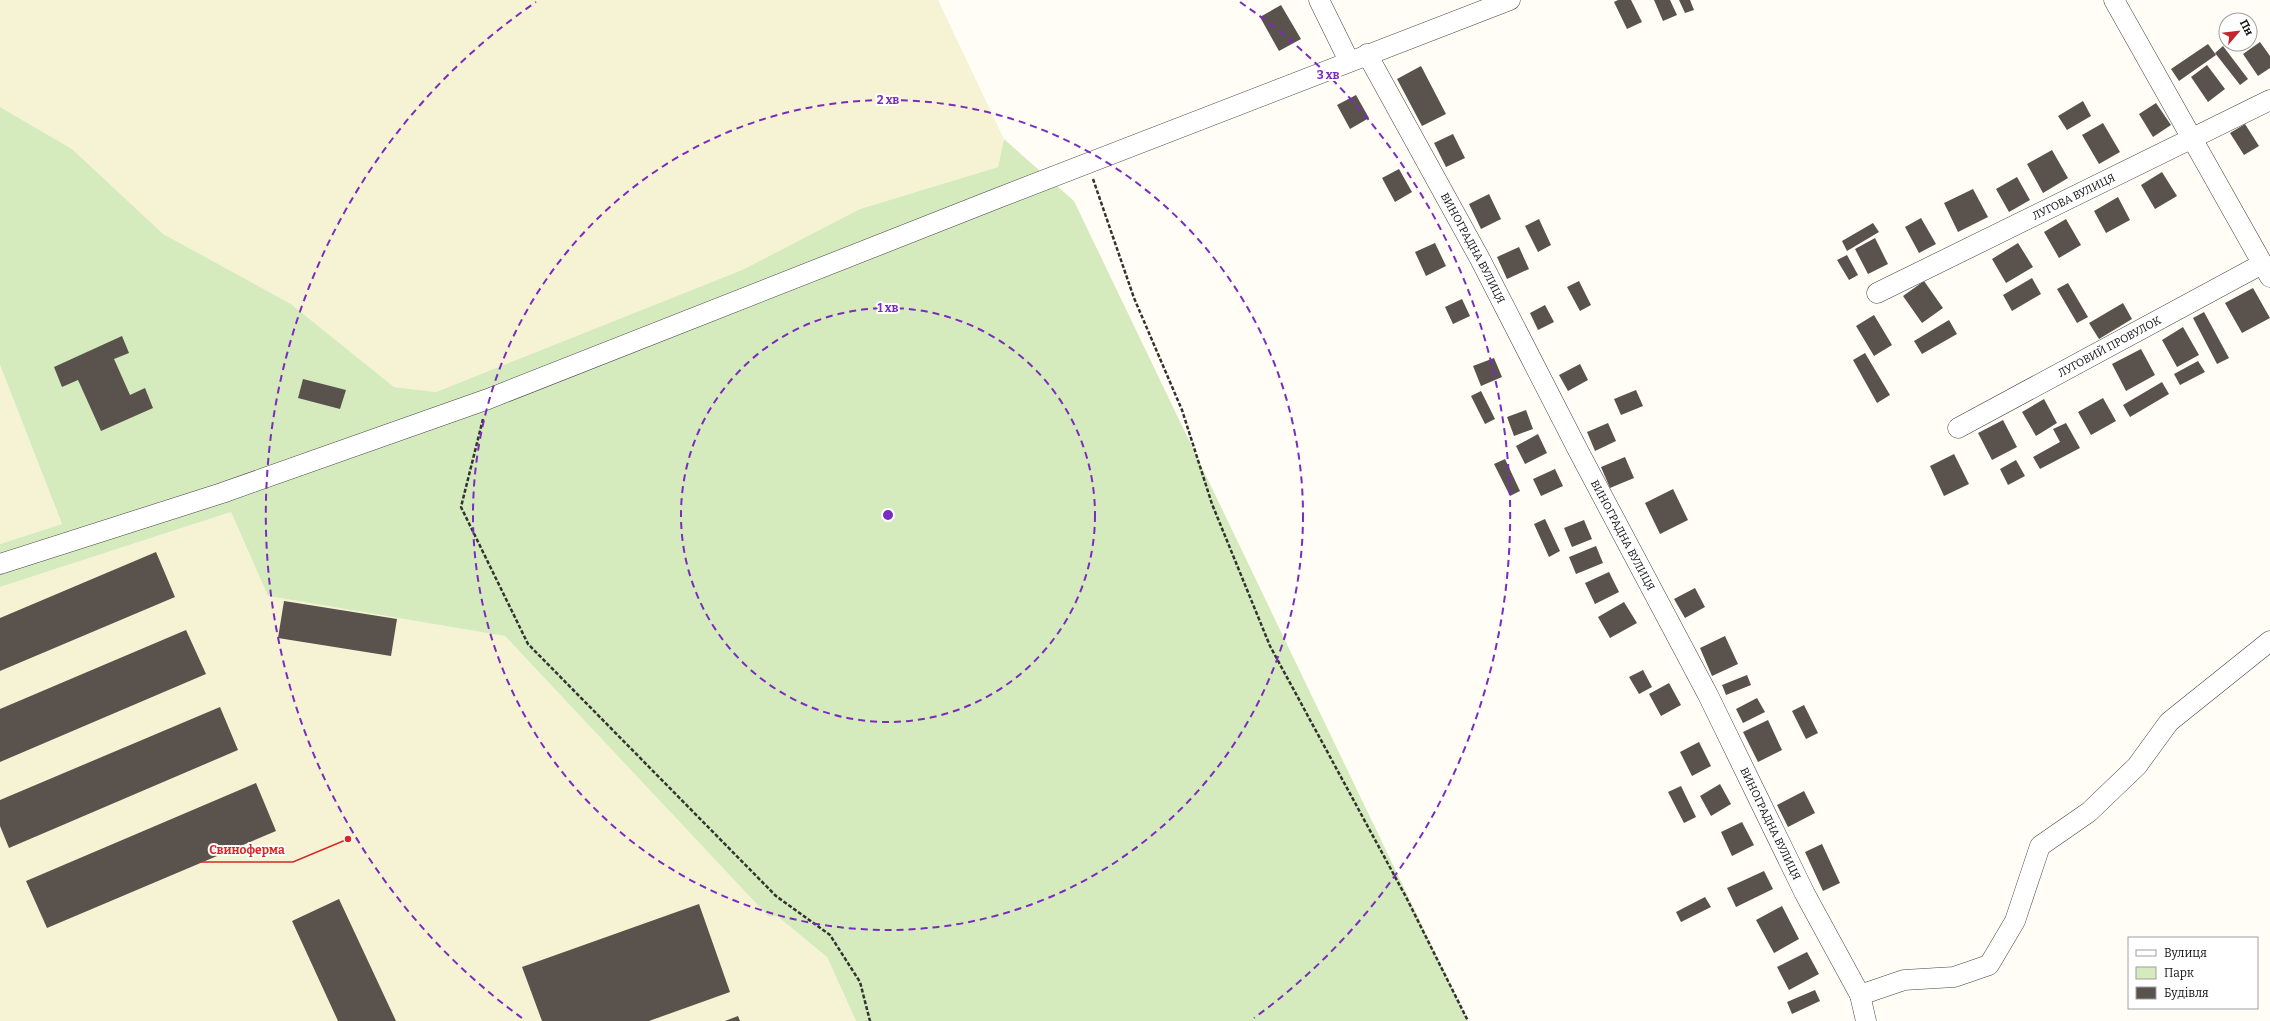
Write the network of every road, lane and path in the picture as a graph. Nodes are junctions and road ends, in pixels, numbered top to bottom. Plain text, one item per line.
1 (1319, 0) edge
2 (1510, 0) edge
3 (2114, 0) edge
4 (1358, 57) junction
5 (2270, 100) edge
6 (2192, 138) junction
7 (1088, 165) junction
8 (2266, 270) edge
9 (1877, 293) dead end
10 (488, 399) junction
11 (1958, 428) dead end
12 (0, 564) edge
13 (2270, 641) edge
14 (1860, 995) junction
15 (870, 1021) edge
16 (1468, 1021) edge
17 (1866, 1021) edge

1 - 4 street, ВИНОГРАДНА ВУЛИЦЯ
2 - 4 street
3 - 6 street, ЛУГОВИЙ ПРОВУЛОК
4 - 7 street
4 - 14 street, ВИНОГРАДНА ВУЛИЦЯ
5 - 6 street, ЛУГОВА ВУЛИЦЯ
6 - 8 street, ЛУГОВИЙ ПРОВУЛОК
6 - 9 street, ЛУГОВА ВУЛИЦЯ
7 - 10 street
7 - 16 path
8 - 11 street, ЛУГОВИЙ ПРОВУЛОК
10 - 12 street
10 - 15 path
13 - 14 street
14 - 17 street, ВИНОГРАДНА ВУЛИЦЯ

